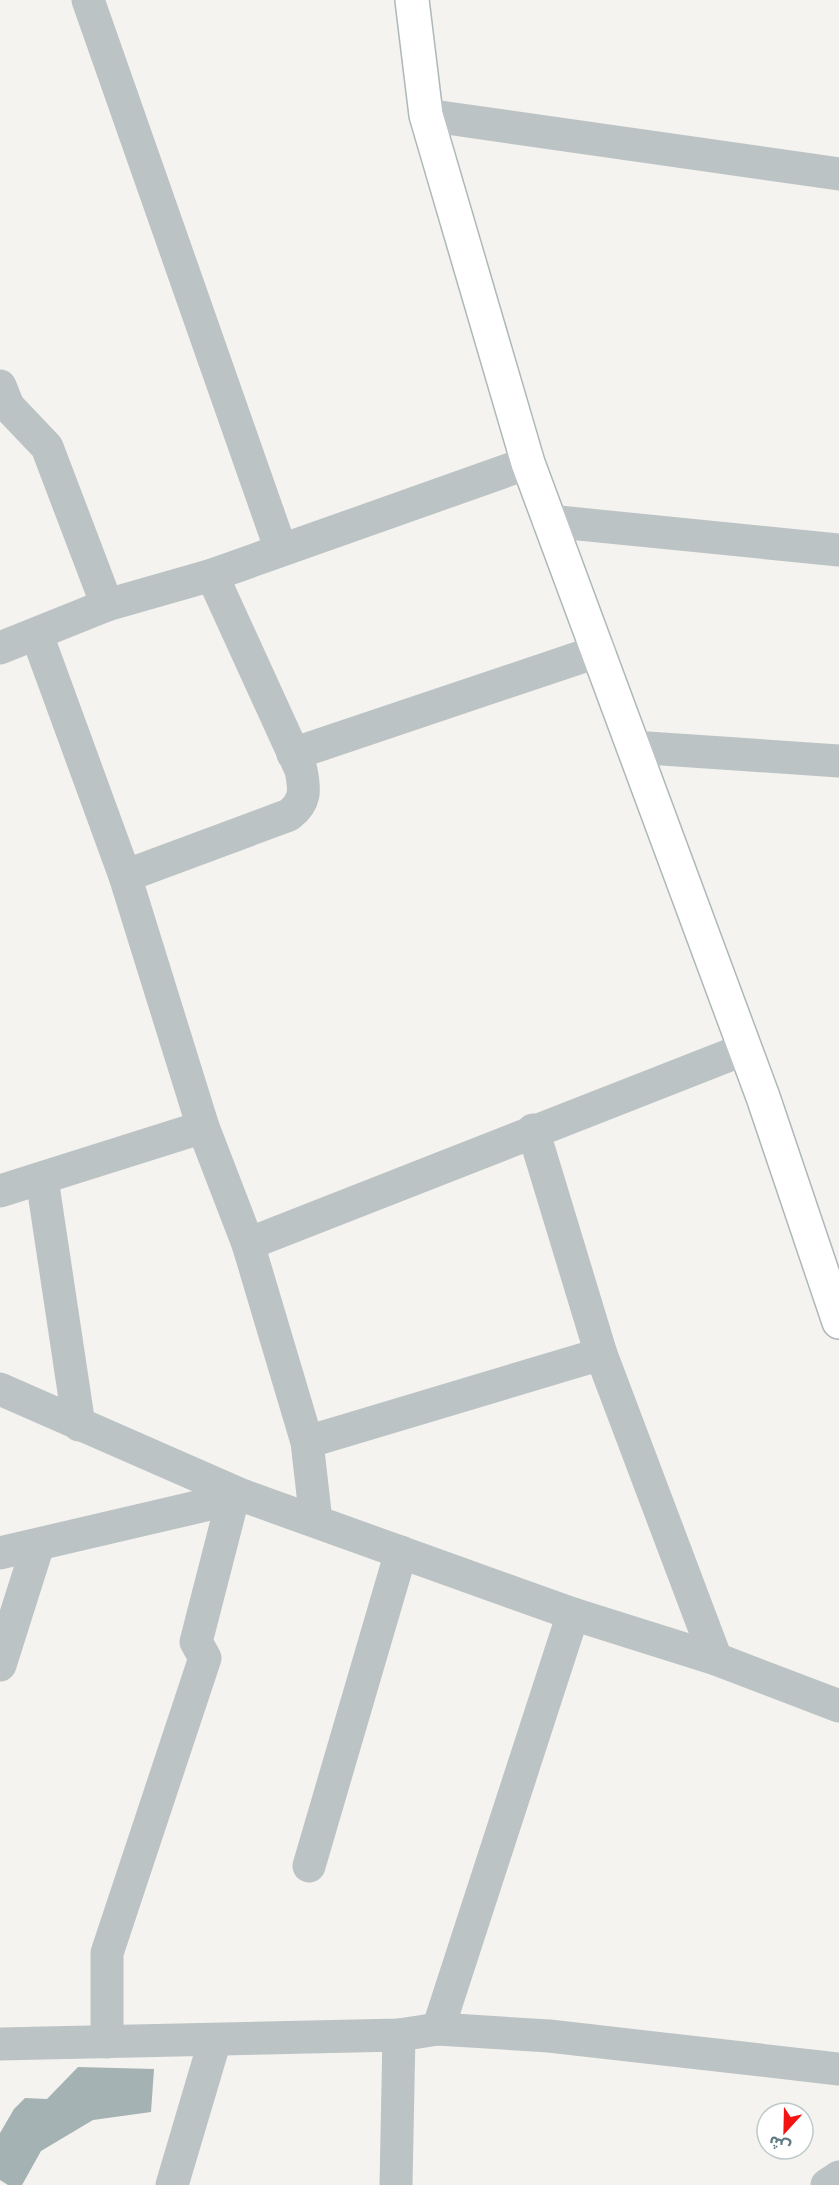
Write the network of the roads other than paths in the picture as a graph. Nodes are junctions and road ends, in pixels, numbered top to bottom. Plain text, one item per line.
1 (88, 0) edge
2 (412, 0) edge
3 (426, 115) junction
4 (839, 174) edge
5 (0, 386) edge
6 (528, 463) junction
7 (549, 521) junction
8 (281, 550) junction
9 (839, 550) edge
10 (212, 575) junction
11 (107, 605) junction
12 (37, 635) junction
13 (0, 648) edge
14 (599, 651) junction
15 (633, 747) junction
16 (293, 754) junction
17 (839, 761) edge
18 (125, 876) junction
19 (745, 1049) junction
20 (203, 1127) junction
21 (533, 1130) junction
22 (42, 1179) junction
23 (0, 1191) edge
24 (248, 1244) junction
25 (839, 1322) edge
26 (601, 1354) junction
27 (0, 1389) edge
28 (80, 1425) junction
29 (307, 1442) junction
30 (239, 1497) junction
31 (316, 1521) junction
32 (38, 1545) junction
33 (401, 1552) junction
34 (0, 1553) edge
35 (573, 1614) junction
36 (716, 1659) junction
37 (0, 1665) edge
38 (839, 1706) edge
39 (309, 1866) dead end
40 (438, 2029) junction
41 (399, 2035) junction
42 (215, 2040) junction
43 (107, 2042) junction
44 (0, 2044) edge
45 (839, 2069) edge
46 (839, 2176) edge
47 (172, 2185) edge
48 (396, 2185) edge
49 (826, 2185) edge

1 - 8 street
2 - 3 street
3 - 4 street
3 - 6 street
5 - 11 street
6 - 7 street
6 - 8 street
7 - 9 street
7 - 14 street
8 - 10 street
10 - 11 street
10 - 16 street
11 - 12 street
12 - 13 street
12 - 18 street
14 - 15 street
14 - 16 street
15 - 17 street
15 - 19 street
16 - 18 street
18 - 20 street
19 - 21 street
19 - 25 street
20 - 22 street
20 - 24 street
21 - 24 street
21 - 26 street
22 - 23 street
22 - 28 street
24 - 29 street
26 - 29 street
26 - 36 street
27 - 28 street
28 - 30 street
29 - 31 street
30 - 31 street
30 - 32 street
30 - 43 street
31 - 33 street
32 - 34 street
32 - 37 street
33 - 35 street
33 - 39 street
35 - 36 street
35 - 40 street
36 - 38 street
40 - 41 street
40 - 45 street
41 - 42 street
41 - 48 street
42 - 43 street
42 - 47 street
43 - 44 street
46 - 49 street

